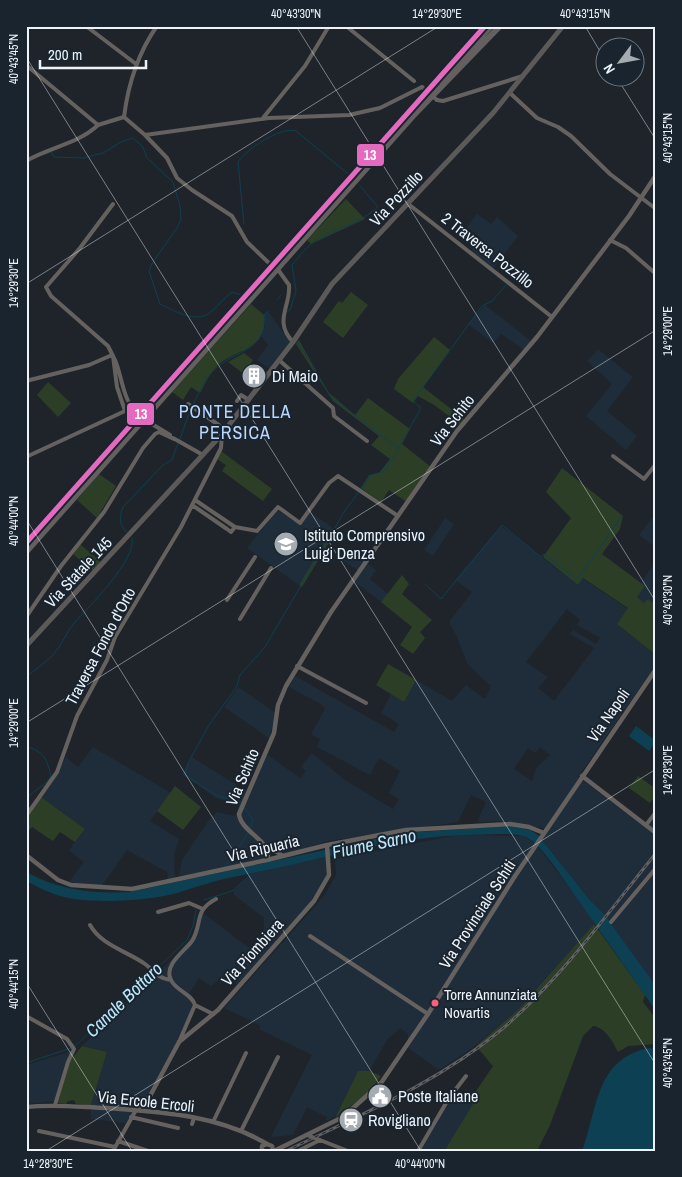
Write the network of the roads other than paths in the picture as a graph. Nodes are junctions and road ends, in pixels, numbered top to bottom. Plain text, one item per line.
1 (86, 26) edge
2 (157, 26) edge
3 (329, 26) edge
4 (346, 26) edge
5 (491, 26) edge
6 (500, 26) edge
7 (563, 26) edge
8 (136, 64) junction
9 (26, 65) edge
10 (523, 76) junction
11 (414, 81) dead end
12 (510, 93) junction
13 (424, 105) junction
14 (124, 117) junction
15 (263, 118) junction
16 (98, 124) junction
17 (145, 135) junction
18 (26, 161) edge
19 (656, 176) edge
20 (639, 198) junction
21 (408, 203) junction
22 (112, 204) dead end
23 (656, 210) edge
24 (610, 240) junction
25 (656, 274) edge
26 (552, 317) junction
27 (293, 342) junction
28 (114, 356) junction
29 (279, 360) junction
30 (26, 381) edge
31 (249, 400) junction
32 (237, 401) dead end
33 (188, 404) dead end
34 (224, 432) junction
35 (367, 441) dead end
36 (177, 442) junction
37 (203, 455) junction
38 (613, 456) dead end
39 (26, 457) edge
40 (656, 464) edge
41 (195, 500) junction
42 (192, 505) junction
43 (398, 516) junction
44 (235, 527) junction
45 (26, 552) edge
46 (255, 557) dead end
47 (271, 568) dead end
48 (227, 600) dead end
49 (26, 617) edge
50 (240, 619) dead end
51 (26, 646) edge
52 (298, 666) junction
53 (656, 669) edge
54 (366, 703) dead end
55 (582, 776) junction
56 (656, 812) edge
57 (26, 816) edge
58 (646, 825) junction
59 (544, 833) junction
60 (656, 833) edge
61 (327, 845) junction
62 (265, 846) junction
63 (26, 855) edge
64 (285, 856) junction
65 (267, 860) junction
66 (656, 868) edge
67 (216, 899) dead end
68 (203, 909) junction
69 (158, 912) dead end
70 (611, 922) dead end
71 (90, 925) dead end
72 (310, 936) dead end
73 (170, 980) junction
74 (195, 1005) junction
75 (213, 1014) junction
76 (428, 1014) junction
77 (26, 1016) edge
78 (179, 1042) junction
79 (246, 1053) dead end
80 (278, 1056) dead end
81 (466, 1076) dead end
82 (55, 1105) junction
83 (26, 1107) edge
84 (136, 1110) junction
85 (131, 1117) junction
86 (194, 1118) junction
87 (213, 1122) junction
88 (192, 1124) dead end
89 (178, 1128) dead end
90 (39, 1131) dead end
91 (241, 1131) junction
92 (308, 1135) junction
93 (259, 1139) junction
94 (320, 1140) junction
95 (118, 1141) junction
96 (271, 1148) edge
97 (114, 1149) edge
98 (262, 1150) edge
99 (148, 1151) edge
100 (298, 1151) edge
101 (348, 1151) edge
102 (418, 1151) edge

1 - 8 street
2 - 8 street
3 - 15 street
4 - 11 street
5 - 13 highway
6 - 13 highway
7 - 10 main road, Via Pozzillo
8 - 14 street
9 - 16 street
10 - 12 main road, Via Pozzillo
10 - 15 street, bridge
12 - 20 street
12 - 21 main road, Via Pozzillo
13 - 45 highway
14 - 16 street
14 - 17 street
15 - 17 street
16 - 18 street
17 - 27 street, bridge
19 - 20 street, Via Schito
20 - 23 street
20 - 24 street, Via Schito
21 - 26 street, 2 Traversa Pozzillo
21 - 27 main road, Via Pozzillo
22 - 28 street
24 - 25 street
24 - 26 street, Via Schito
26 - 43 street, Via Schito
27 - 29 main road, Via Pozzillo
28 - 30 street
28 - 36 street, bridge
28 - 39 street
29 - 31 main road, Via Pozzillo
29 - 35 street
31 - 32 street
31 - 34 main road, Via Pozzillo
33 - 34 street
34 - 37 main road, Via Statale 145
34 - 41 street, Traversa Fondo d'Orto
36 - 37 street
36 - 49 street
37 - 51 main road, Via Statale 145
38 - 40 street
41 - 42 street, Traversa Fondo d'Orto
41 - 44 street
42 - 44 street
42 - 57 street, Traversa Fondo d'Orto
43 - 44 street
43 - 52 street, Via Schito
46 - 48 street
47 - 50 street
52 - 54 street
52 - 62 street, Via Schito
53 - 55 street, Via Napoli
55 - 58 street
55 - 59 street, Via Napoli
56 - 58 street
58 - 60 street
59 - 61 street, Via Ripuaria
59 - 76 street, Via Provinciale Schiti
61 - 64 street, Via Ripuaria
61 - 75 street, Via Piombiera
62 - 64 street
62 - 65 street
63 - 65 street, Via Ripuaria
64 - 65 street, Via Ripuaria
66 - 70 street
67 - 68 street
68 - 69 street
68 - 73 street
71 - 73 street
72 - 76 street
73 - 74 street
74 - 75 street
74 - 78 street, Via Piombiera
75 - 78 street, Via Piombiera
76 - 92 street, Via Provinciale Schiti
77 - 82 street
78 - 84 street, Via Piombiera
79 - 87 street
80 - 91 street
81 - 102 street
82 - 83 street, Via Ercole Ercoli
82 - 84 street, Via Ercole Ercoli
84 - 85 street, Via Piombiera
84 - 86 street, Via Ercole Ercoli
85 - 89 street
85 - 95 street, Via Piombiera
86 - 87 street, Via Ercole Ercoli
86 - 88 street
87 - 91 street, Via Ercole Ercoli
90 - 97 street
91 - 93 street, Via Ercole Ercoli
92 - 94 street
92 - 96 street, Via Provinciale Schiti
93 - 96 street, Via Ercole Ercoli
93 - 98 street
94 - 100 street
94 - 101 street
95 - 97 street, Via Piombiera
95 - 99 street
96 - 98 street

